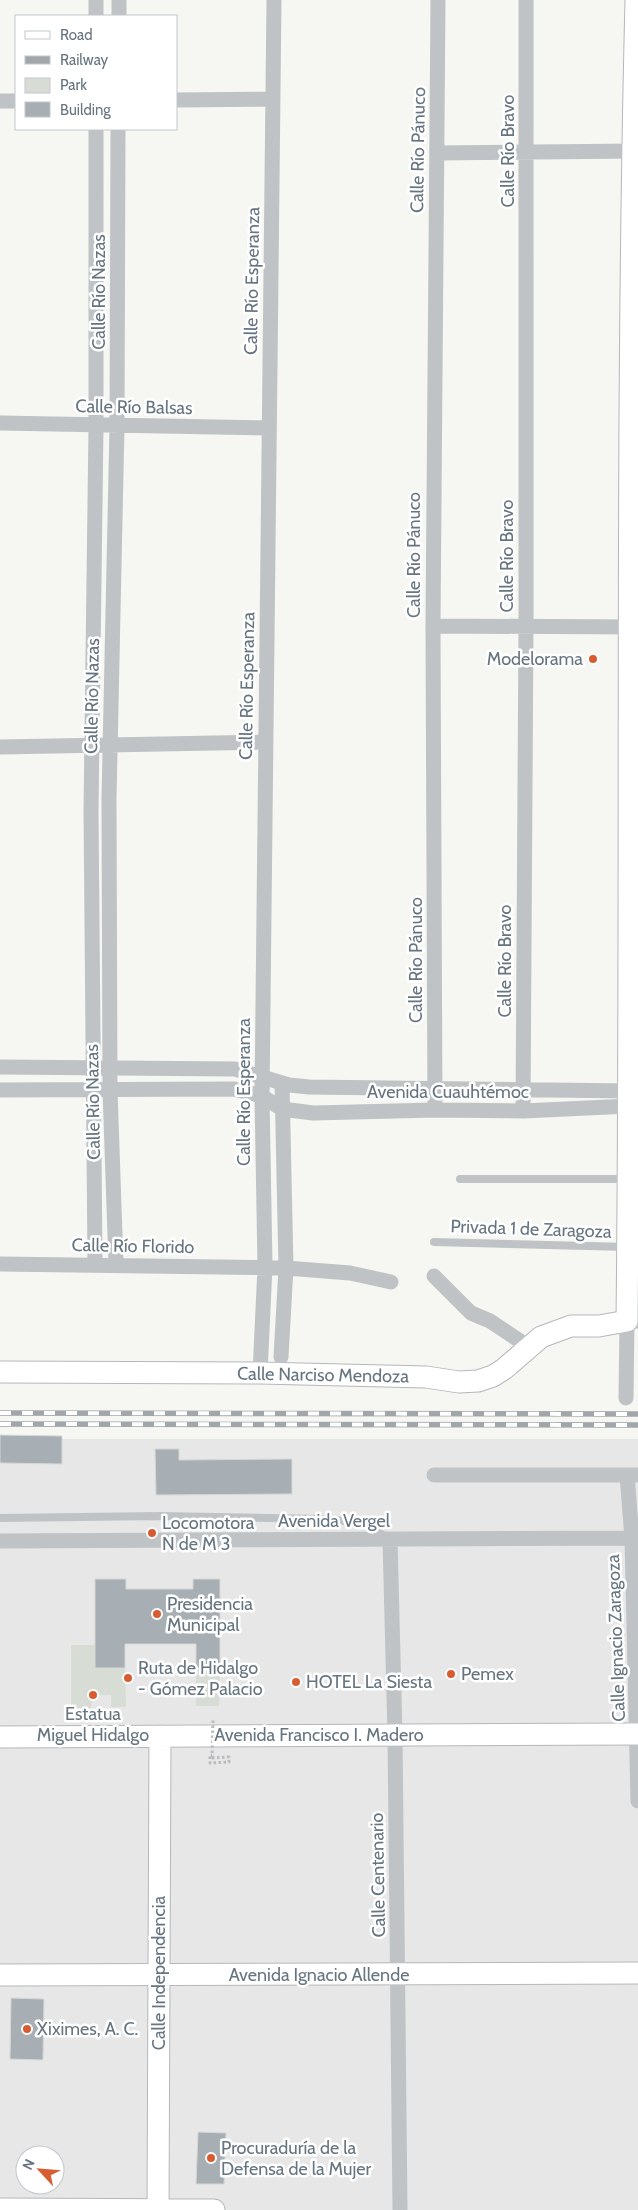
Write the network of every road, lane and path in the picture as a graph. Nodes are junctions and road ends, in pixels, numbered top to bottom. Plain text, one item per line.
1 (96, 0) edge
2 (119, 0) edge
3 (274, 0) edge
4 (438, 0) edge
5 (526, 0) edge
6 (636, 0) edge
7 (96, 15) edge
8 (119, 15) edge
9 (273, 99) junction
10 (178, 100) edge
11 (0, 101) edge
12 (15, 101) edge
13 (96, 130) edge
14 (118, 130) edge
15 (635, 151) edge
16 (526, 152) junction
17 (437, 153) junction
18 (634, 393) edge
19 (0, 424) edge
20 (96, 426) junction
21 (117, 426) junction
22 (268, 428) junction
23 (634, 502) edge
24 (433, 626) junction
25 (526, 626) junction
26 (634, 628) edge
27 (266, 742) junction
28 (110, 745) junction
29 (91, 746) junction
30 (0, 747) edge
31 (633, 749) edge
32 (633, 856) edge
33 (92, 1066) junction
34 (111, 1066) junction
35 (0, 1067) edge
36 (262, 1076) junction
37 (282, 1083) junction
38 (435, 1088) junction
39 (523, 1089) junction
40 (0, 1090) edge
41 (92, 1090) junction
42 (110, 1090) junction
43 (262, 1096) junction
44 (634, 1099) edge
45 (282, 1109) junction
46 (435, 1110) junction
47 (523, 1111) junction
48 (460, 1179) dead end
49 (634, 1179) edge
50 (434, 1242) dead end
51 (633, 1247) edge
52 (0, 1264) edge
53 (95, 1264) junction
54 (116, 1264) junction
55 (265, 1267) junction
56 (286, 1268) junction
57 (434, 1276) dead end
58 (391, 1282) dead end
59 (633, 1321) edge
60 (529, 1347) junction
61 (281, 1357) dead end
62 (0, 1372) edge
63 (260, 1373) junction
64 (626, 1398) dead end
65 (434, 1475) dead end
66 (633, 1475) edge
67 (0, 1518) edge
68 (635, 1538) edge
69 (390, 1540) junction
70 (0, 1541) edge
71 (213, 1720) dead end
72 (638, 1734) edge
73 (395, 1735) junction
74 (160, 1736) junction
75 (0, 1737) edge
76 (230, 1755) dead end
77 (638, 1801) edge
78 (638, 1973) edge
79 (398, 1975) junction
80 (0, 1976) edge
81 (159, 1976) junction
82 (0, 2209) edge
83 (158, 2209) edge
84 (214, 2210) edge
85 (400, 2210) edge

1 - 7 street
2 - 8 street
3 - 9 street, Calle Río Esperanza
4 - 17 street, Calle Río Pánuco
5 - 16 street, Calle Río Bravo
6 - 15 street
9 - 10 street
9 - 22 street, Calle Río Esperanza
11 - 12 street
13 - 20 street, Calle Río Nazas
14 - 21 street, Calle Río Nazas
15 - 16 street
15 - 18 street
16 - 17 street
16 - 25 street, Calle Río Bravo
17 - 24 street, Calle Río Pánuco
18 - 23 street
19 - 20 street, Calle Río Balsas
20 - 21 street, Calle Río Balsas
20 - 29 street, Calle Río Nazas
21 - 22 street, Calle Río Balsas
21 - 28 street, Calle Río Nazas
22 - 27 street, Calle Río Esperanza
23 - 26 street
24 - 25 street
24 - 38 street, Calle Río Pánuco
25 - 26 street
25 - 39 street, Calle Río Bravo
26 - 31 street
27 - 28 street
27 - 36 street, Calle Río Esperanza
28 - 29 street
28 - 34 street, Calle Río Nazas
29 - 30 street
29 - 33 street, Calle Río Nazas
31 - 32 street
32 - 44 street
33 - 34 street, Avenida Cuauhtémoc
33 - 35 street, Avenida Cuauhtémoc
33 - 41 street, Calle Río Nazas
34 - 36 street, Avenida Cuauhtémoc
34 - 42 street, Calle Río Nazas
36 - 37 street, Avenida Cuauhtémoc
36 - 43 street, Calle Río Esperanza
37 - 38 street, Avenida Cuauhtémoc
37 - 45 street
38 - 39 street, Avenida Cuauhtémoc
38 - 46 street, Calle Río Pánuco
39 - 44 street, Avenida Cuauhtémoc
39 - 47 street, Calle Río Bravo
40 - 41 street, Avenida Cuauhtémoc
41 - 42 street, Avenida Cuauhtémoc
41 - 53 street, Calle Río Nazas
42 - 43 street, Avenida Cuauhtémoc
42 - 54 street, Calle Río Nazas
43 - 45 street, Avenida Cuauhtémoc
43 - 55 street, Calle Río Esperanza
44 - 47 street, Avenida Cuauhtémoc
44 - 49 street
45 - 46 street, Avenida Cuauhtémoc
45 - 56 street
46 - 47 street, Avenida Cuauhtémoc
48 - 49 lane
49 - 51 street
50 - 51 lane, Privada 1 de Zaragoza
51 - 59 street
52 - 53 street, Calle Río Florido
53 - 54 street, Calle Río Florido
54 - 55 street, Calle Río Florido
55 - 56 street, Calle Río Florido
55 - 63 street, Calle Río Esperanza
56 - 58 street, Calle Río Florido
56 - 61 street
57 - 60 street
59 - 60 street, Calle Narciso Mendoza
59 - 64 street
60 - 63 street, Calle Narciso Mendoza
62 - 63 street, Calle Narciso Mendoza
65 - 66 street
66 - 68 street, Calle Ignacio Zaragoza
67 - 69 lane
68 - 69 street, Avenida Vergel
68 - 72 street, Calle Ignacio Zaragoza
69 - 70 street, Avenida Vergel
69 - 73 street, Calle Centenario
71 - 76 path, bridge
72 - 73 street, Avenida Francisco I. Madero
72 - 77 street, Calle Ignacio Zaragoza
73 - 74 street, Avenida Francisco I. Madero
73 - 79 street, Calle Centenario
74 - 75 street, Avenida Francisco I. Madero
74 - 81 street, Calle Independencia
78 - 79 street, Avenida Ignacio Allende
79 - 81 street, Avenida Ignacio Allende
79 - 85 street, Calle Centenario
80 - 81 street, Avenida Ignacio Allende
81 - 83 street, Calle Independencia
82 - 83 street
83 - 84 street

